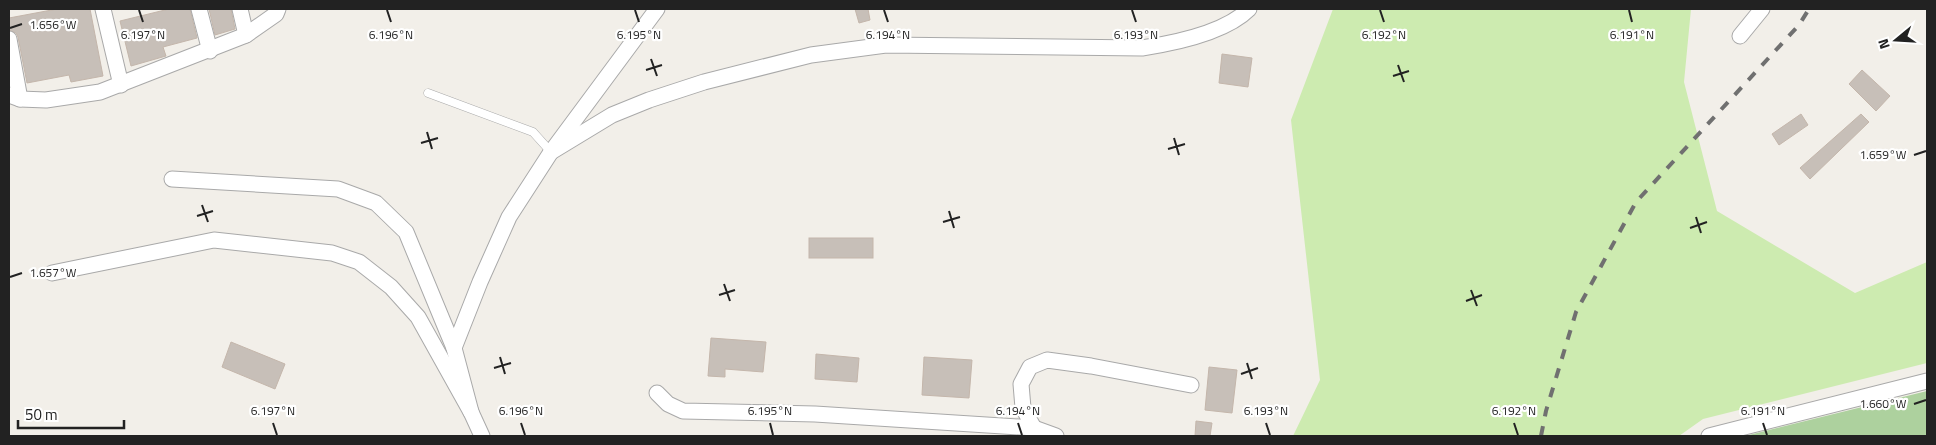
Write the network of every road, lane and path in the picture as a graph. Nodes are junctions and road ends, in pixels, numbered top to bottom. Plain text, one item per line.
1 (103, 9) edge
2 (199, 9) edge
3 (240, 9) edge
4 (278, 9) edge
5 (657, 9) edge
6 (1249, 9) edge
7 (1762, 9) edge
8 (246, 35) junction
9 (1740, 36) dead end
10 (9, 39) edge
11 (210, 51) junction
12 (121, 85) junction
13 (428, 93) dead end
14 (14, 97) edge
15 (551, 152) junction
16 (172, 179) dead end
17 (52, 273) dead end
18 (454, 348) junction
19 (1927, 381) edge
20 (1191, 385) dead end
21 (657, 393) dead end
22 (471, 412) junction
23 (1034, 428) junction
24 (482, 436) edge
25 (1056, 436) edge
26 (1709, 436) edge

1 - 12 street
2 - 11 street
3 - 8 street
4 - 8 street
5 - 15 street
6 - 15 street
7 - 9 street
8 - 11 street
10 - 14 street
11 - 12 street
12 - 14 street
13 - 15 lane
15 - 18 street
16 - 18 street
17 - 22 street
18 - 22 street
19 - 26 street
20 - 23 street
21 - 23 street
22 - 24 street
23 - 25 street

